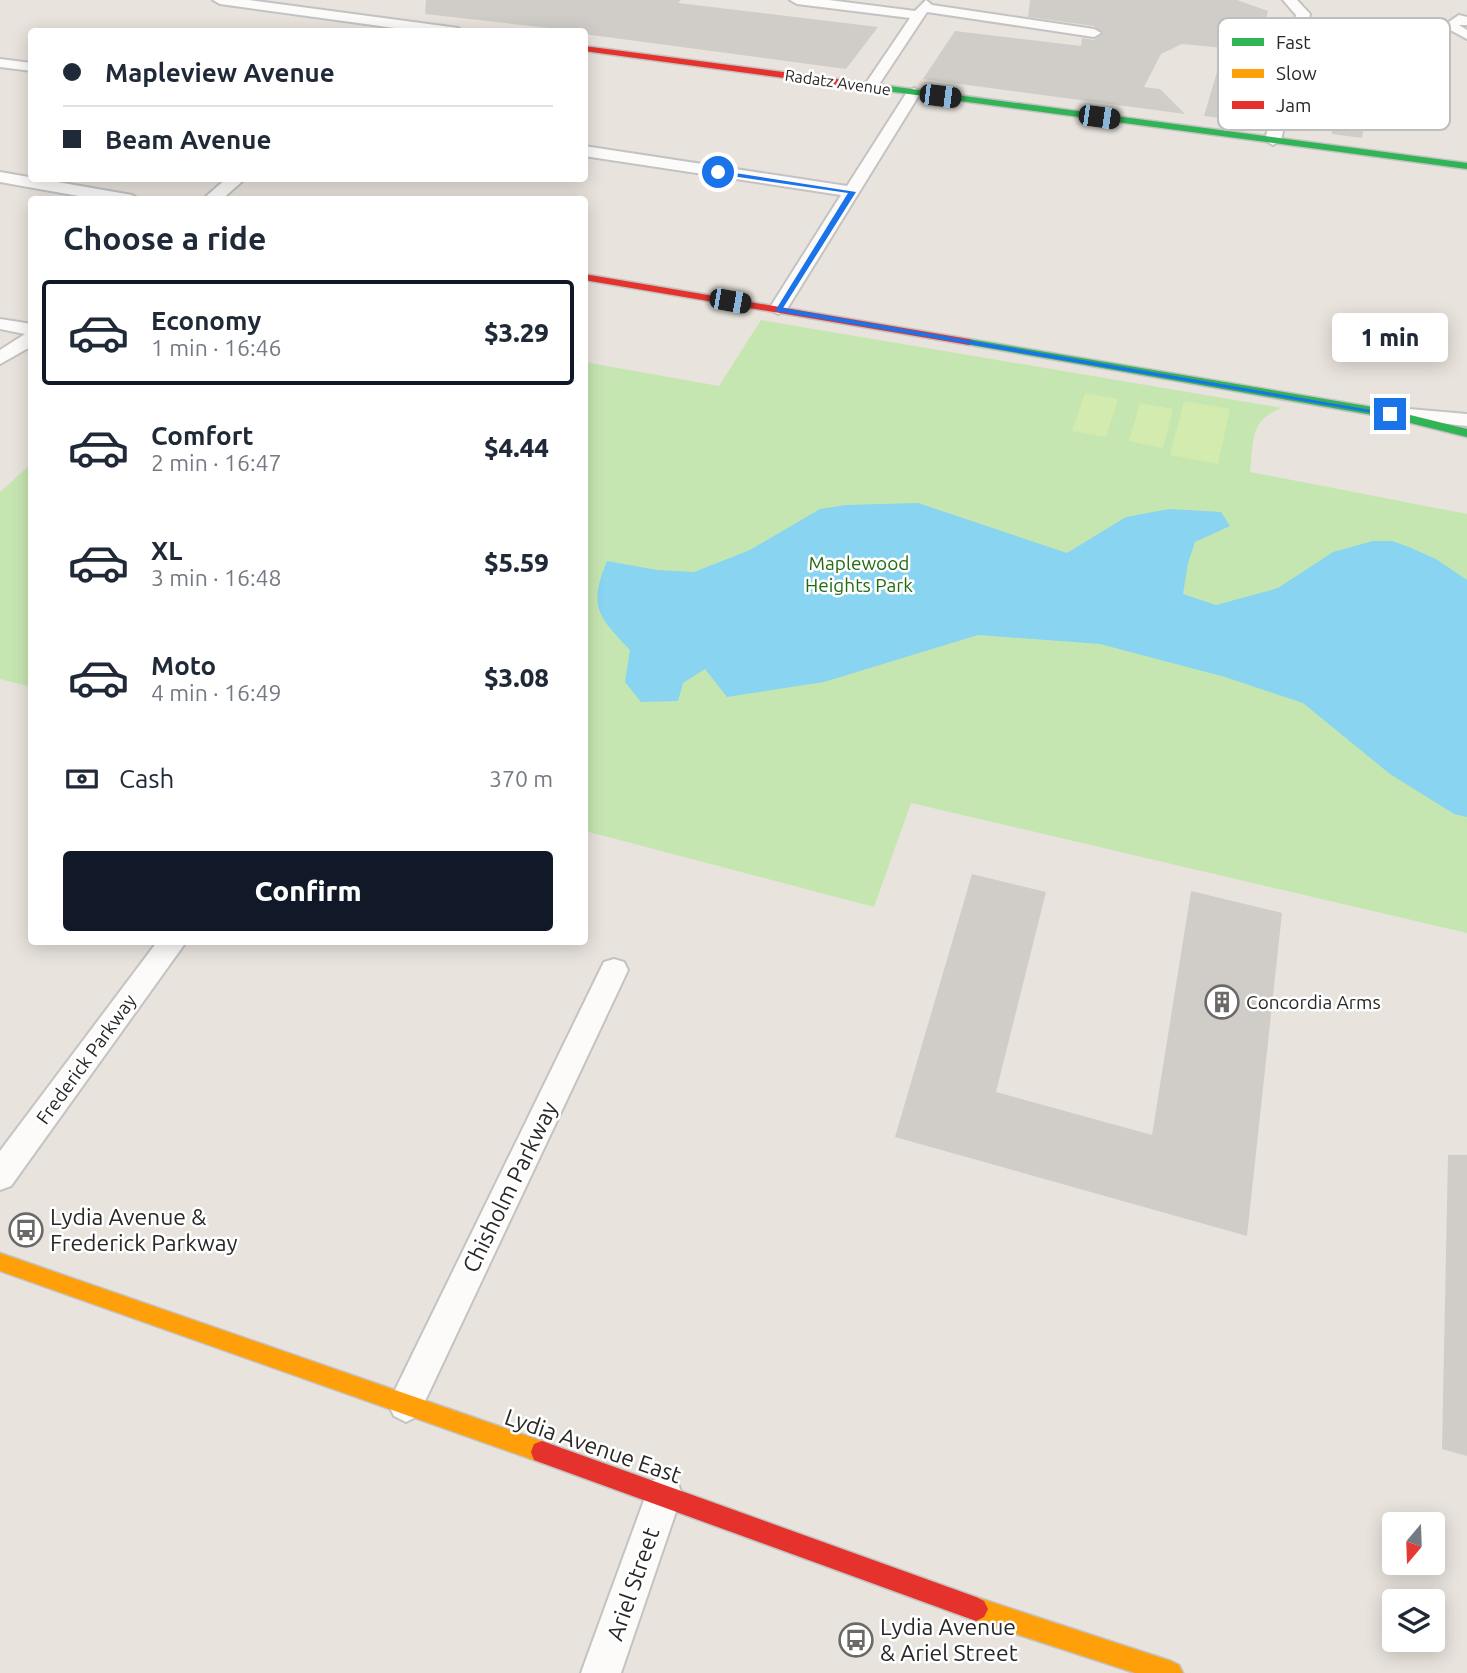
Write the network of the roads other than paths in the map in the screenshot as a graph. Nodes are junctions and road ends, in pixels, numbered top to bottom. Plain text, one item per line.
1 (220, 0) edge
2 (797, 0) edge
3 (1290, 0) edge
4 (924, 8) edge
5 (1302, 18) edge
6 (1467, 21) edge
7 (414, 28) edge
8 (1094, 33) dead end
9 (1467, 35) edge
10 (588, 49) edge
11 (0, 62) edge
12 (28, 66) edge
13 (871, 86) junction
14 (914, 92) junction
15 (1275, 130) edge
16 (1273, 140) junction
17 (588, 152) edge
18 (1467, 166) edge
19 (0, 177) edge
20 (28, 182) edge
21 (29, 182) edge
22 (232, 182) edge
23 (852, 192) junction
24 (109, 196) edge
25 (215, 196) edge
26 (588, 277) edge
27 (778, 309) junction
28 (0, 324) edge
29 (28, 329) edge
30 (28, 340) edge
31 (0, 358) edge
32 (1390, 414) junction
33 (1467, 420) edge
34 (1467, 433) edge
35 (170, 945) edge
36 (614, 970) dead end
37 (0, 1176) edge
38 (0, 1262) edge
39 (406, 1404) junction
40 (664, 1494) junction
41 (601, 1673) edge
42 (1171, 1673) edge

1 - 7 street
2 - 4 street
3 - 5 street
4 - 8 street
4 - 13 street
6 - 9 street
10 - 13 street, Radatz Avenue
11 - 12 street
13 - 14 street, Radatz Avenue
14 - 16 street, Radatz Avenue
14 - 23 street
15 - 16 street
16 - 18 street, Radatz Avenue
17 - 23 street
19 - 20 street
21 - 24 street
22 - 25 street
23 - 27 street
26 - 27 street
27 - 32 street
28 - 29 street
30 - 31 street
32 - 33 street
32 - 34 street
35 - 37 street, Frederick Parkway
36 - 39 street, Chisholm Parkway
38 - 39 street, Lydia Avenue East
39 - 40 street, Lydia Avenue East
40 - 41 street, Ariel Street
40 - 42 street, Lydia Avenue East

